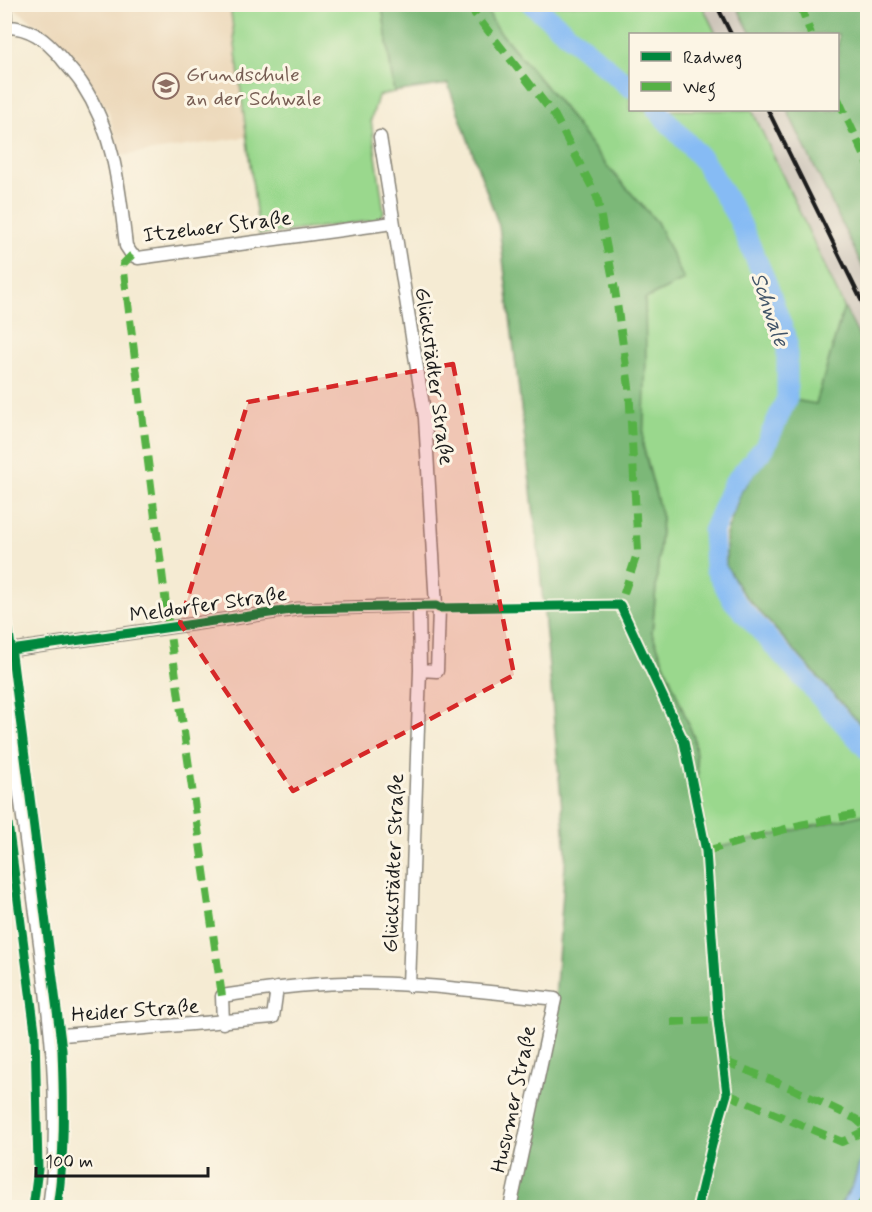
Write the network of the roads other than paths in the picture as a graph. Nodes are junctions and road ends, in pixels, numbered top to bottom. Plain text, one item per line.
1 (5, 4) edge
2 (5, 27) edge
3 (380, 137) dead end
4 (393, 223) junction
5 (419, 606) junction
6 (436, 606) junction
7 (4, 651) edge
8 (420, 670) junction
9 (4, 677) edge
10 (409, 986) junction
11 (277, 988) junction
12 (555, 999) joint
13 (223, 1023) junction
14 (51, 1036) junction
15 (49, 1208) edge
16 (510, 1208) edge

1 - 2 street
2 - 4 street, Itzehoer Straße
3 - 4 street
4 - 6 street, Glückstädter Straße
5 - 6 street
5 - 7 street, Meldorfer Straße
5 - 8 street, Glückstädter Straße
6 - 8 street, Glückstädter Straße
8 - 10 street, Glückstädter Straße
9 - 14 street
10 - 11 street, Heider Straße
10 - 12 street, Heider Straße
11 - 13 street, Heider Straße
11 - 13 street, Heider Straße
12 - 16 street, Husumer Straße
13 - 14 street, Heider Straße
14 - 15 street

